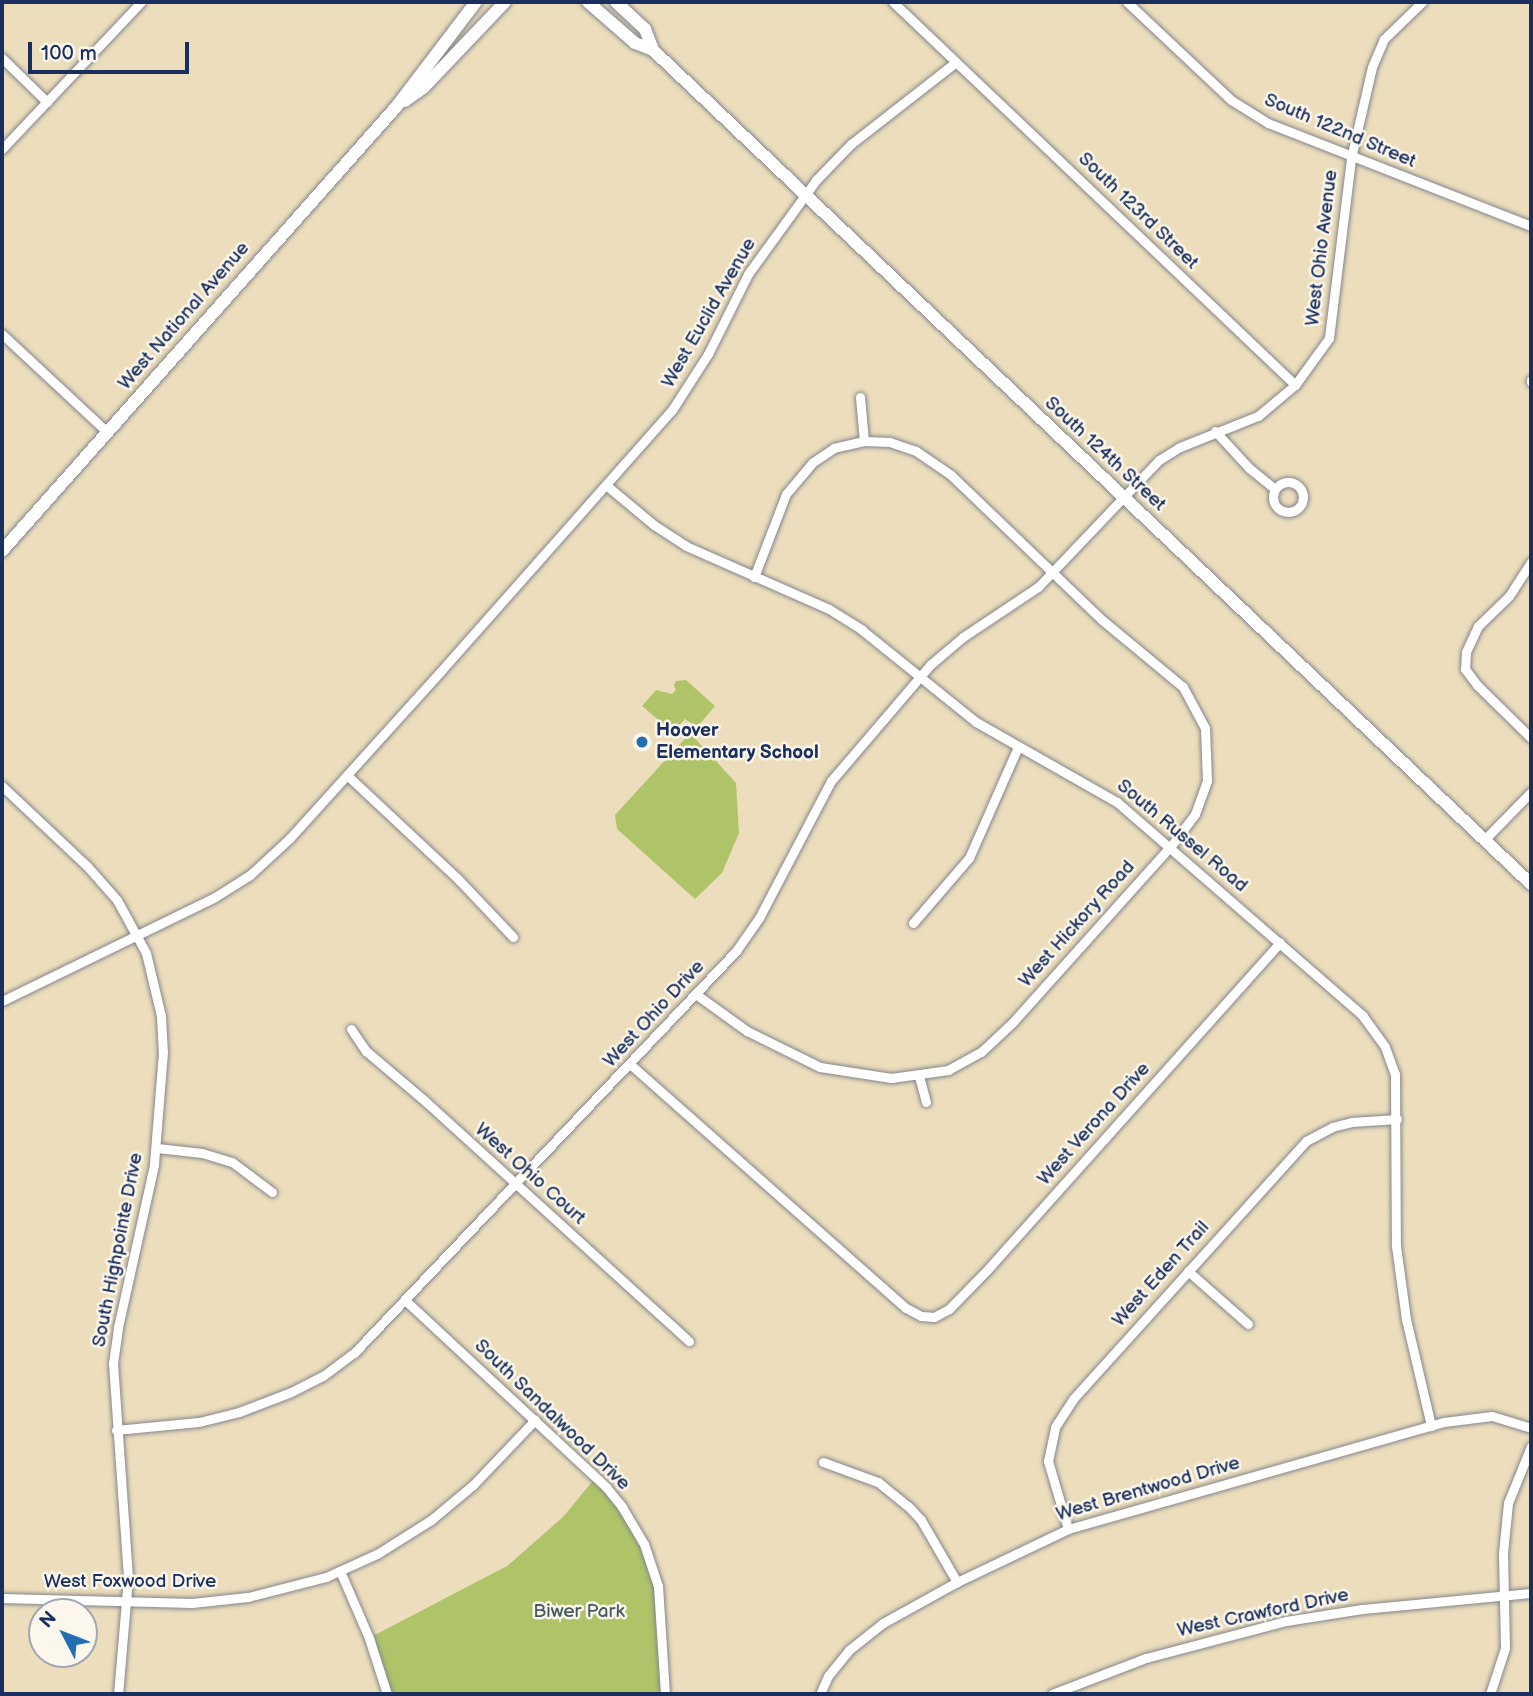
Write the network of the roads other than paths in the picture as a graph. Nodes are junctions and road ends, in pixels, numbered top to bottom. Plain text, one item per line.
1 (141, 2) edge
2 (477, 2) edge
3 (505, 2) edge
4 (588, 2) edge
5 (616, 2) edge
6 (893, 2) edge
7 (1127, 2) edge
8 (1417, 3) edge
9 (653, 50) junction
10 (2, 58) edge
11 (956, 62) junction
12 (47, 102) junction
13 (396, 107) junction
14 (2, 149) edge
15 (1351, 158) junction
16 (804, 195) junction
17 (1531, 226) edge
18 (2, 334) edge
19 (1295, 385) junction
20 (860, 397) dead end
21 (1215, 431) junction
22 (107, 432) junction
23 (864, 441) junction
24 (606, 485) junction
25 (1275, 489) dead end
26 (1123, 497) junction
27 (2, 551) edge
28 (1531, 562) edge
29 (1052, 573) junction
30 (754, 577) junction
31 (919, 677) junction
32 (1531, 738) edge
33 (1018, 747) junction
34 (347, 775) junction
35 (2, 786) edge
36 (1531, 792) edge
37 (1485, 839) junction
38 (1171, 846) junction
39 (1531, 884) edge
40 (913, 923) dead end
41 (136, 935) junction
42 (513, 937) dead end
43 (1280, 942) junction
44 (697, 995) junction
45 (2, 1001) edge
46 (351, 1029) dead end
47 (631, 1065) junction
48 (919, 1076) junction
49 (926, 1102) dead end
50 (1397, 1119) junction
51 (157, 1148) junction
52 (516, 1185) junction
53 (272, 1192) dead end
54 (1188, 1270) junction
55 (406, 1301) junction
56 (1248, 1324) dead end
57 (689, 1341) dead end
58 (535, 1420) junction
59 (1431, 1426) junction
60 (1531, 1427) edge
61 (116, 1430) junction
62 (1531, 1446) edge
63 (823, 1462) dead end
64 (1068, 1529) junction
65 (340, 1571) junction
66 (957, 1581) junction
67 (1531, 1593) edge
68 (1505, 1596) junction
69 (2, 1598) edge
70 (127, 1601) junction
71 (118, 1694) edge
72 (387, 1694) edge
73 (665, 1694) edge
74 (820, 1694) edge
75 (1052, 1694) edge
76 (1490, 1694) edge

1 - 12 street
2 - 13 street, West National Avenue
3 - 13 street, West National Avenue
4 - 9 street, South 124th Street
5 - 9 street, South 124th Street
6 - 11 street
7 - 15 street, South 122nd Street
8 - 15 street, West Ohio Avenue
9 - 16 street, South 124th Street
10 - 12 street
11 - 16 street, West Euclid Avenue
11 - 19 street, South 123rd Street
12 - 14 street
13 - 22 street, West National Avenue
15 - 17 street, South 122nd Street
15 - 19 street, West Ohio Avenue
16 - 24 street, West Euclid Avenue
16 - 26 street, South 124th Street
18 - 22 street
19 - 21 street, West Ohio Avenue
20 - 23 street
21 - 25 street
21 - 26 street, West Ohio Avenue
22 - 27 street, West National Avenue
23 - 29 street, West Hickory Road
23 - 30 street
24 - 30 street, South Russel Road
24 - 34 street, West Euclid Avenue
26 - 29 street, West Ohio Drive
26 - 37 street, South 124th Street
28 - 32 street
29 - 31 street, West Ohio Drive
29 - 38 street, West Hickory Road
30 - 31 street, South Russel Road
31 - 33 street, South Russel Road
31 - 44 street, West Ohio Drive
33 - 38 street, South Russel Road
33 - 40 street
34 - 41 street, West Euclid Avenue
34 - 42 street
35 - 41 street, South Highpointe Drive
36 - 37 street
37 - 39 street, South 124th Street
38 - 43 street, South Russel Road
38 - 48 street, West Hickory Road
41 - 45 street, West Euclid Avenue
41 - 51 street, South Highpointe Drive
43 - 47 street, West Verona Drive
43 - 50 street, South Russel Road
44 - 47 street, West Ohio Drive
44 - 48 street, West Hickory Road
46 - 52 street, West Ohio Court
47 - 52 street, West Ohio Drive
48 - 49 street
50 - 54 street, West Eden Trail
50 - 59 street, South Russel Road
51 - 53 street
51 - 61 street, South Highpointe Drive
52 - 55 street, West Ohio Drive
52 - 57 street, West Ohio Court
54 - 56 street
54 - 64 street, West Eden Trail
55 - 58 street, South Sandalwood Drive
55 - 61 street, West Ohio Drive
58 - 65 street, West Foxwood Drive
58 - 73 street, South Sandalwood Drive
59 - 60 street, West Brentwood Drive
59 - 64 street, West Brentwood Drive
61 - 70 street, South Highpointe Drive
62 - 68 street
63 - 66 street
64 - 66 street, West Brentwood Drive
65 - 70 street, West Foxwood Drive
65 - 72 street
66 - 74 street, West Brentwood Drive
67 - 68 street, West Crawford Drive
68 - 75 street, West Crawford Drive
68 - 76 street
69 - 70 street, West Foxwood Drive
70 - 71 street, South Highpointe Drive

